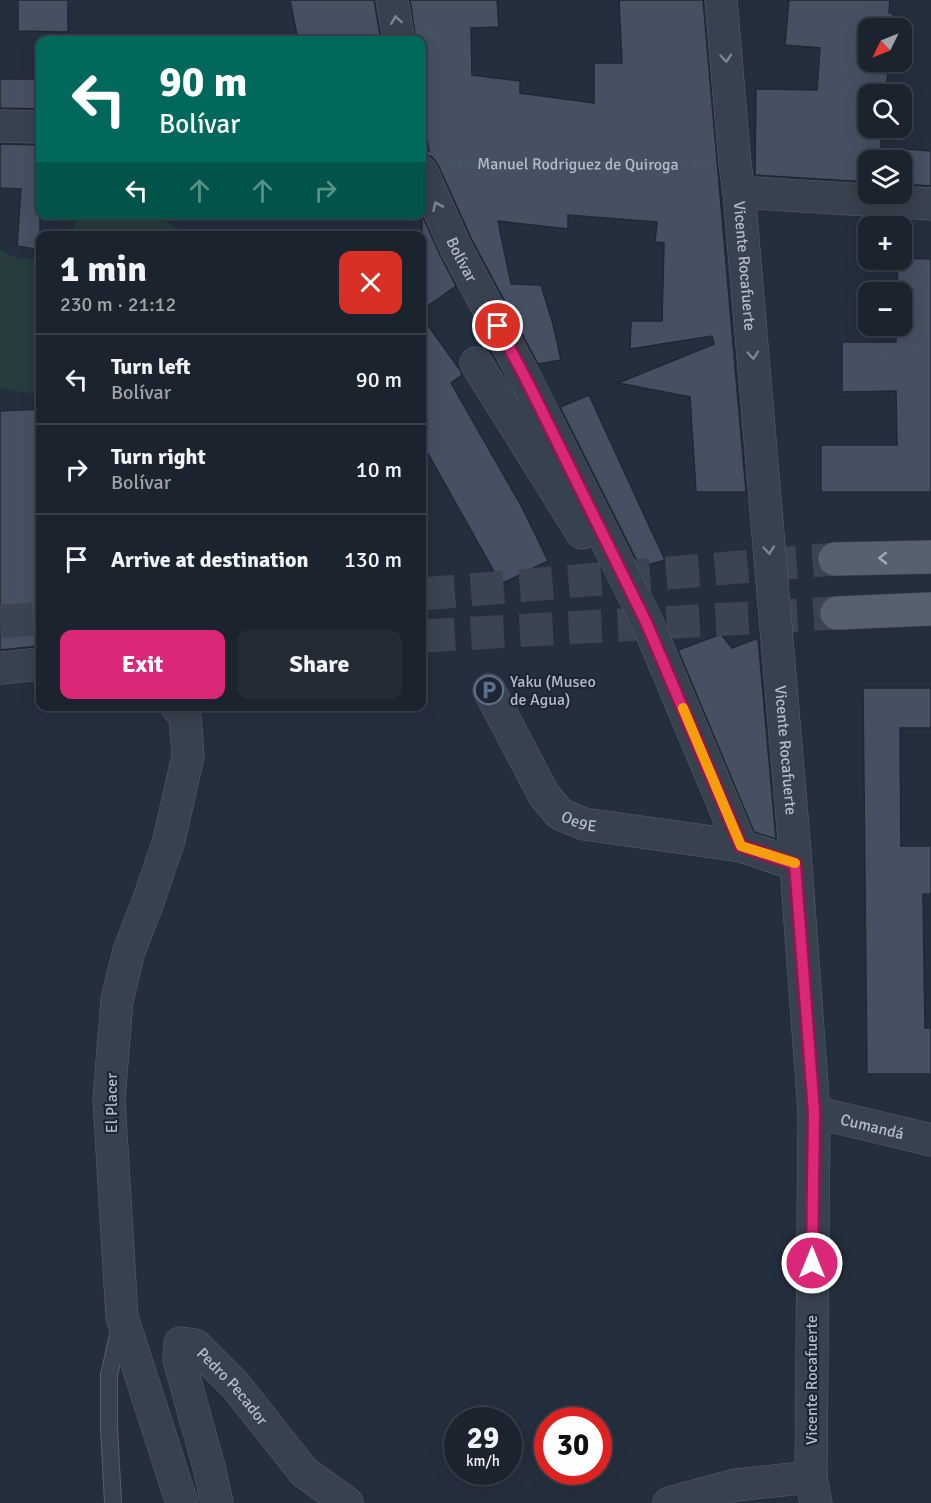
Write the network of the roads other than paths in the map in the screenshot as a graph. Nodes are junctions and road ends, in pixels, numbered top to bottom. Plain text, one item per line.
1 (392, 0) edge
2 (721, 0) edge
3 (398, 36) edge
4 (0, 126) edge
5 (36, 127) edge
6 (432, 167) edge
7 (737, 178) junction
8 (931, 204) edge
9 (476, 363) dead end
10 (931, 557) edge
11 (835, 559) tunnel mouth
12 (931, 609) edge
13 (837, 613) tunnel mouth
14 (646, 622) junction
15 (36, 664) edge
16 (0, 668) edge
17 (489, 690) dead end
18 (180, 711) edge
19 (741, 846) junction
20 (795, 864) junction
21 (814, 1112) junction
22 (931, 1140) edge
23 (122, 1317) junction
24 (813, 1490) edge
25 (113, 1503) edge
26 (182, 1503) edge
27 (217, 1503) edge
28 (346, 1503) edge
29 (669, 1503) edge

3 -> 1 street
2 -> 7 street, Vicente Rocafuerte
4 - 5 street
14 -> 6 street, Bolívar
7 - 8 street
7 -> 20 street, Vicente Rocafuerte
9 - 14 street
10 -> 11 main road
12 - 13 main road
14 - 19 street, Bolívar
15 - 16 street
17 - 19 street, Oe9E
18 - 23 street, El Placer
19 - 20 street
20 - 21 street, Vicente Rocafuerte
21 - 22 street, Cumandá
21 - 24 street, Vicente Rocafuerte
23 - 25 lane
23 - 26 street, El Placer
24 - 29 street
27 - 28 street, Pedro Pecador

